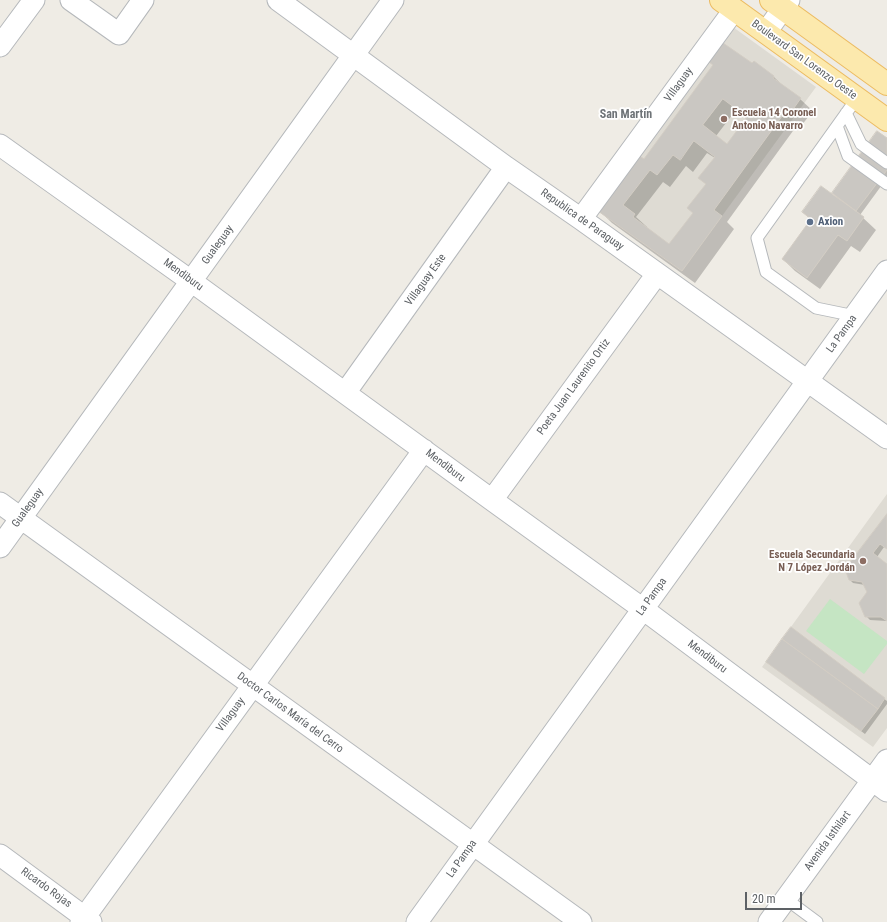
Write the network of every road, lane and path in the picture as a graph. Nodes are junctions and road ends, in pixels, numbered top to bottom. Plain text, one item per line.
1 (34, 0) edge
2 (71, 0) edge
3 (143, 0) edge
4 (278, 0) edge
5 (393, 0) edge
6 (781, 3) edge
7 (728, 5) edge
8 (766, 32) junction
9 (0, 46) edge
10 (353, 55) junction
11 (887, 84) edge
12 (852, 106) junction
13 (887, 120) edge
14 (837, 126) junction
15 (0, 145) edge
16 (887, 163) edge
17 (506, 167) junction
18 (887, 184) edge
19 (581, 219) junction
20 (887, 271) edge
21 (657, 274) junction
22 (191, 281) junction
23 (855, 316) junction
24 (808, 381) junction
25 (345, 393) junction
26 (887, 438) edge
27 (424, 450) junction
28 (492, 500) junction
29 (0, 503) edge
30 (21, 518) junction
31 (0, 547) edge
32 (643, 609) junction
33 (253, 686) junction
34 (887, 760) edge
35 (880, 786) edge
36 (473, 844) junction
37 (0, 855) edge
38 (786, 899) junction
39 (86, 920) edge
40 (417, 922) edge
41 (581, 922) edge
42 (770, 922) edge
43 (817, 922) edge

1 - 9 street
2 - 3 street
4 - 10 street, Republica de Paraguay
5 - 10 street, Gualeguay
6 - 8 street
6 - 11 main road
7 - 8 main road, Boulevard San Lorenzo Oeste
7 - 19 street, Villaguay
8 - 12 main road, Boulevard San Lorenzo Oeste
10 - 17 street, Republica de Paraguay
10 - 22 street, Gualeguay
12 - 13 main road, Boulevard San Lorenzo Oeste
12 - 14 lane
12 - 16 lane
14 - 18 lane
14 - 23 lane
15 - 22 street, Mendiburu
17 - 19 street, Republica de Paraguay
17 - 25 street, Villaguay Este
19 - 21 street, Republica de Paraguay
20 - 23 street, La Pampa
21 - 24 street, Republica de Paraguay
21 - 28 street, Poeta Juan Laurenito Ortiz
22 - 25 street, Mendiburu
22 - 30 street, Gualeguay
23 - 24 street, La Pampa
24 - 26 street, Republica de Paraguay
24 - 32 street, La Pampa
25 - 27 street, Mendiburu
27 - 28 street, Mendiburu
27 - 33 street, Villaguay
28 - 32 street, Mendiburu
29 - 30 street, Doctor Carlos María del Cerro
30 - 31 street, Gualeguay
30 - 33 street, Doctor Carlos María del Cerro
32 - 35 street, Mendiburu
32 - 36 street, La Pampa
33 - 36 street, Doctor Carlos María del Cerro
33 - 39 street, Villaguay
34 - 35 street, Avenida Isthilart
35 - 38 street, Avenida Isthilart
36 - 40 street, La Pampa
36 - 41 street, Doctor Carlos María del Cerro
37 - 39 street, Ricardo Rojas
38 - 42 street, Avenida Isthilart
38 - 43 lane

